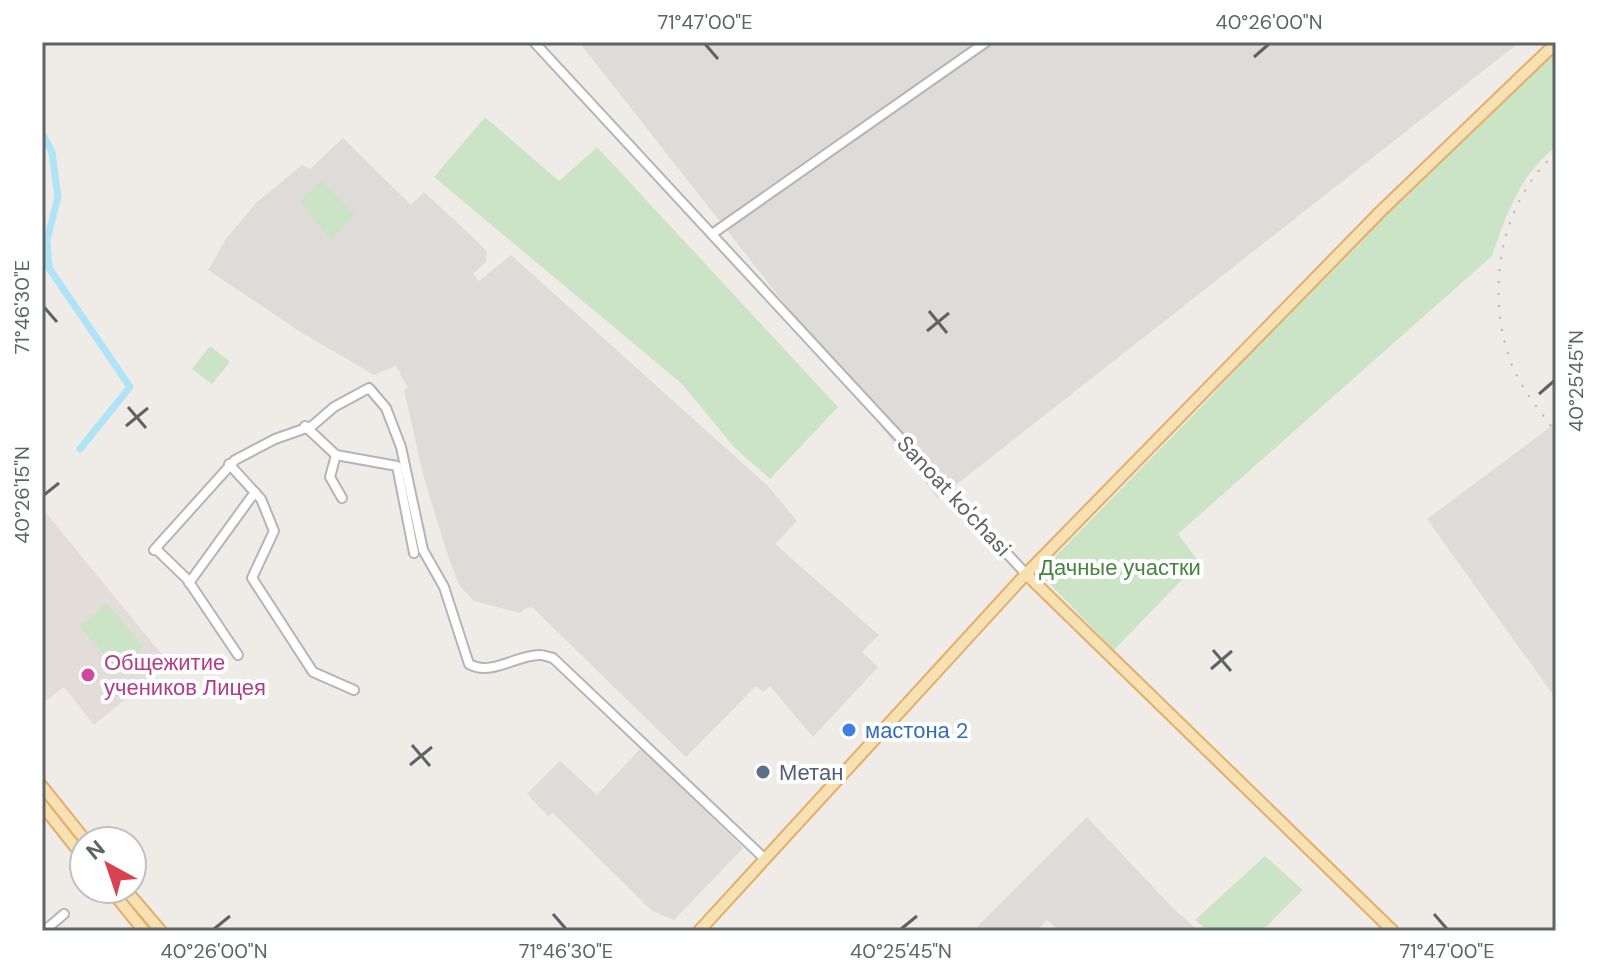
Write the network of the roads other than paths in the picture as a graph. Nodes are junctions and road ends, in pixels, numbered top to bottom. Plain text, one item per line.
1 (534, 42) edge
2 (986, 42) edge
3 (1556, 43) edge
4 (712, 234) junction
5 (305, 426) junction
6 (336, 455) junction
7 (229, 464) junction
8 (255, 492) junction
9 (342, 498) dead end
10 (414, 553) dead end
11 (1026, 574) junction
12 (189, 583) junction
13 (238, 655) dead end
14 (354, 690) dead end
15 (42, 786) edge
16 (42, 805) edge
17 (73, 825) edge
18 (68, 838) edge
19 (765, 859) junction
20 (123, 905) edge
21 (139, 905) edge
22 (64, 914) dead end
23 (44, 931) edge
24 (144, 931) edge
25 (161, 931) edge
26 (699, 931) edge
27 (1393, 931) edge

1 - 4 street, Sanoat ko'chasi
2 - 4 street
3 - 11 main road
4 - 11 street, Sanoat ko'chasi
5 - 6 street
5 - 7 street
5 - 19 street
6 - 9 street
6 - 10 street
7 - 8 street
7 - 12 street
8 - 12 street
8 - 14 street
11 - 19 main road
11 - 27 main road, Sanoat ko'chasi
12 - 13 street
15 - 17 main road
16 - 18 main road
19 - 26 main road
20 - 24 main road
21 - 25 main road
22 - 23 street

